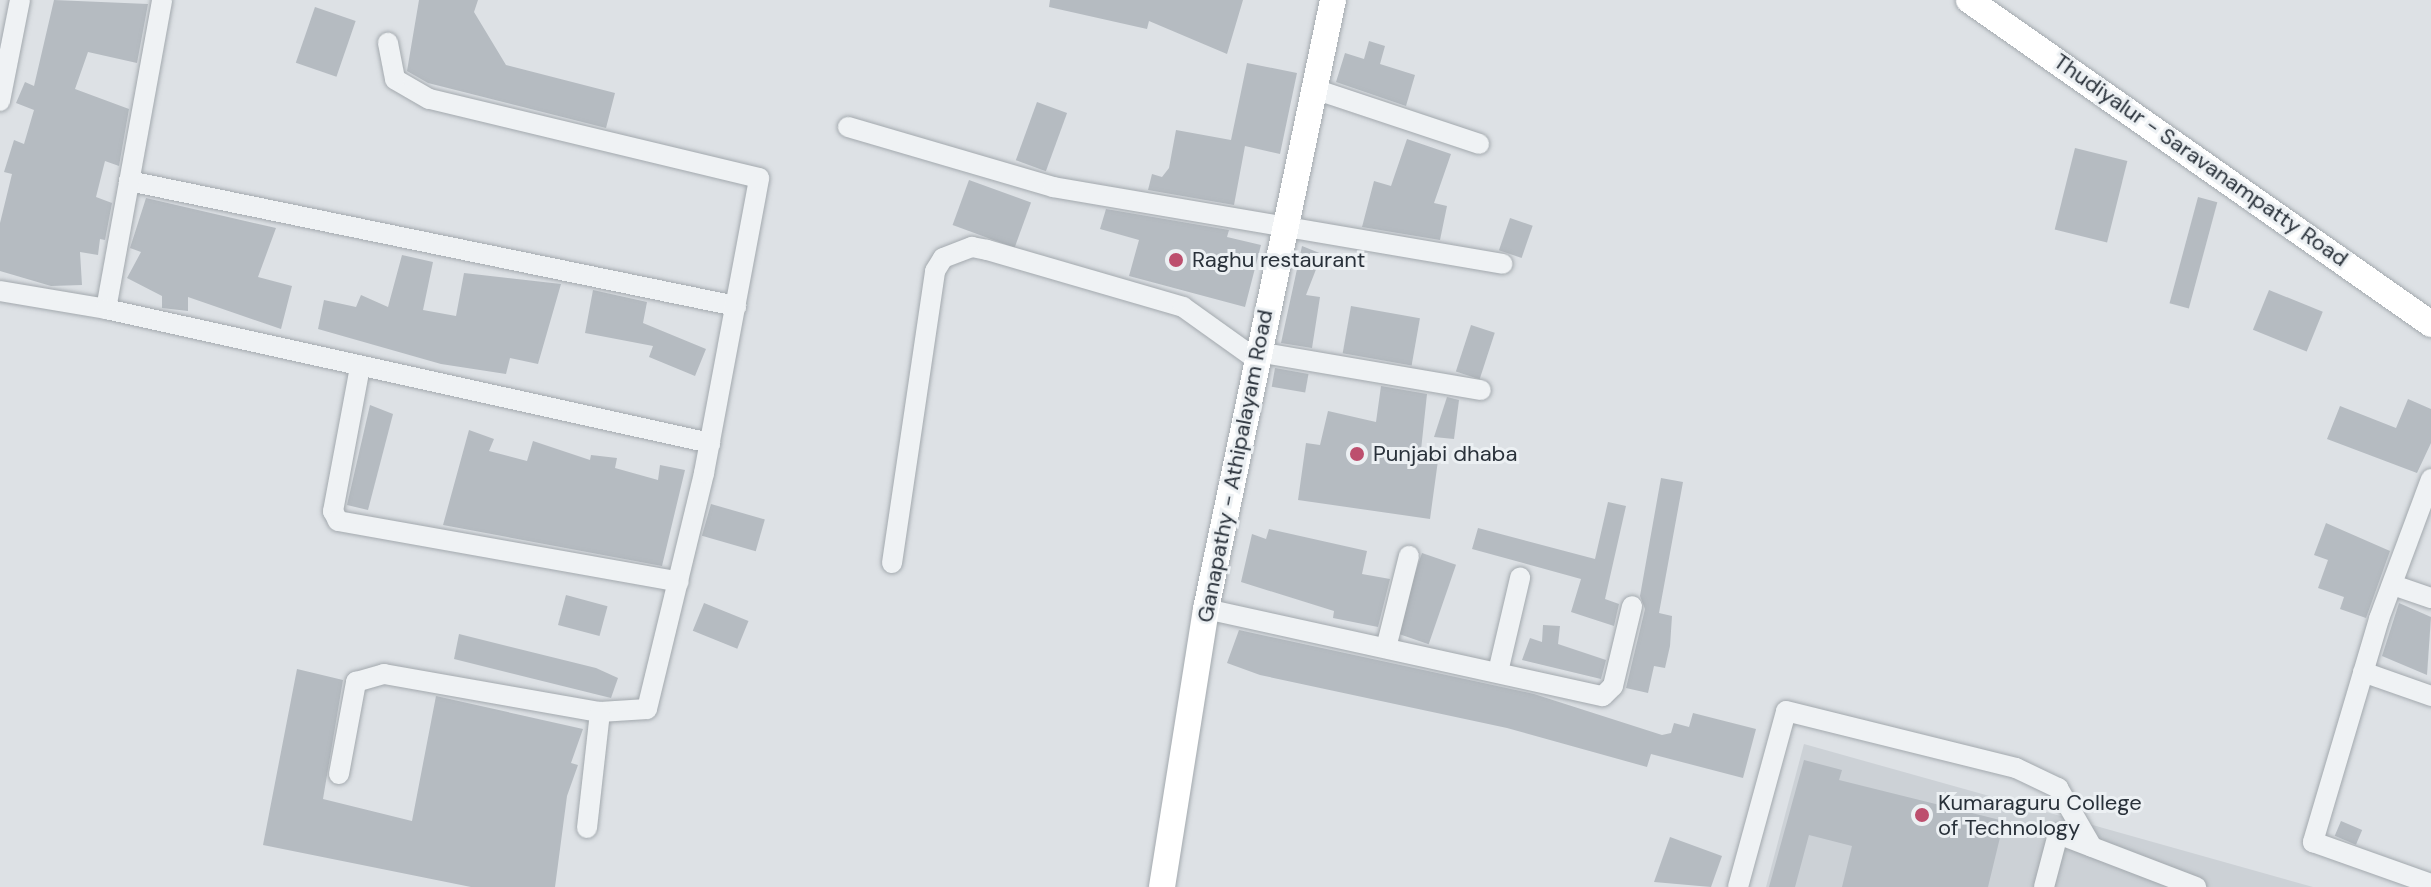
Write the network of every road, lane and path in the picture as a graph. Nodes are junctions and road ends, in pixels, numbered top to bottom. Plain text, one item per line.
1 (20, 0) edge
2 (162, 0) edge
3 (1333, 0) edge
4 (1969, 0) edge
5 (6, 39) edge
6 (388, 43) dead end
7 (1314, 89) junction
8 (0, 101) edge
9 (848, 127) dead end
10 (1479, 144) dead end
11 (129, 181) junction
12 (1282, 231) junction
13 (1502, 264) dead end
14 (0, 291) edge
15 (736, 306) junction
16 (106, 309) junction
17 (2431, 324) edge
18 (1257, 356) junction
19 (360, 367) junction
20 (1481, 390) dead end
21 (710, 443) junction
22 (2431, 479) edge
23 (1409, 556) dead end
24 (892, 563) dead end
25 (1520, 578) dead end
26 (679, 582) junction
27 (2393, 585) junction
28 (2431, 598) edge
29 (1632, 606) dead end
30 (1206, 609) junction
31 (1386, 648) junction
32 (1498, 672) junction
33 (2363, 672) junction
34 (2431, 696) edge
35 (600, 712) junction
36 (339, 774) dead end
37 (2072, 813) junction
38 (587, 828) dead end
39 (2058, 834) junction
40 (2092, 847) junction
41 (2431, 884) edge
42 (1162, 887) edge
43 (1738, 887) edge
44 (2044, 887) edge
45 (2196, 887) edge

1 - 5 street
2 - 11 street
3 - 7 main road, Ganapathy - Athipalayam Road
4 - 17 main road, Thudiyalur - Saravanampatty Road
5 - 8 street
6 - 15 street
7 - 10 street
7 - 12 main road, Ganapathy - Athipalayam Road
9 - 12 street
11 - 15 street
11 - 16 street
12 - 13 street
12 - 18 main road, Ganapathy - Athipalayam Road
14 - 16 street
15 - 21 street
16 - 19 street
18 - 20 street
18 - 24 street
18 - 30 main road, Ganapathy - Athipalayam Road
19 - 21 street
19 - 26 street
21 - 26 street
22 - 27 street
23 - 31 street
25 - 32 street
26 - 35 street
27 - 28 street
27 - 33 street
29 - 32 street
30 - 31 street
30 - 42 main road, Ganapathy - Athipalayam Road
31 - 32 street
33 - 34 street
33 - 41 street
35 - 36 street
35 - 38 street
37 - 39 street
37 - 40 street
37 - 43 street
39 - 40 street
39 - 44 street
40 - 45 street

